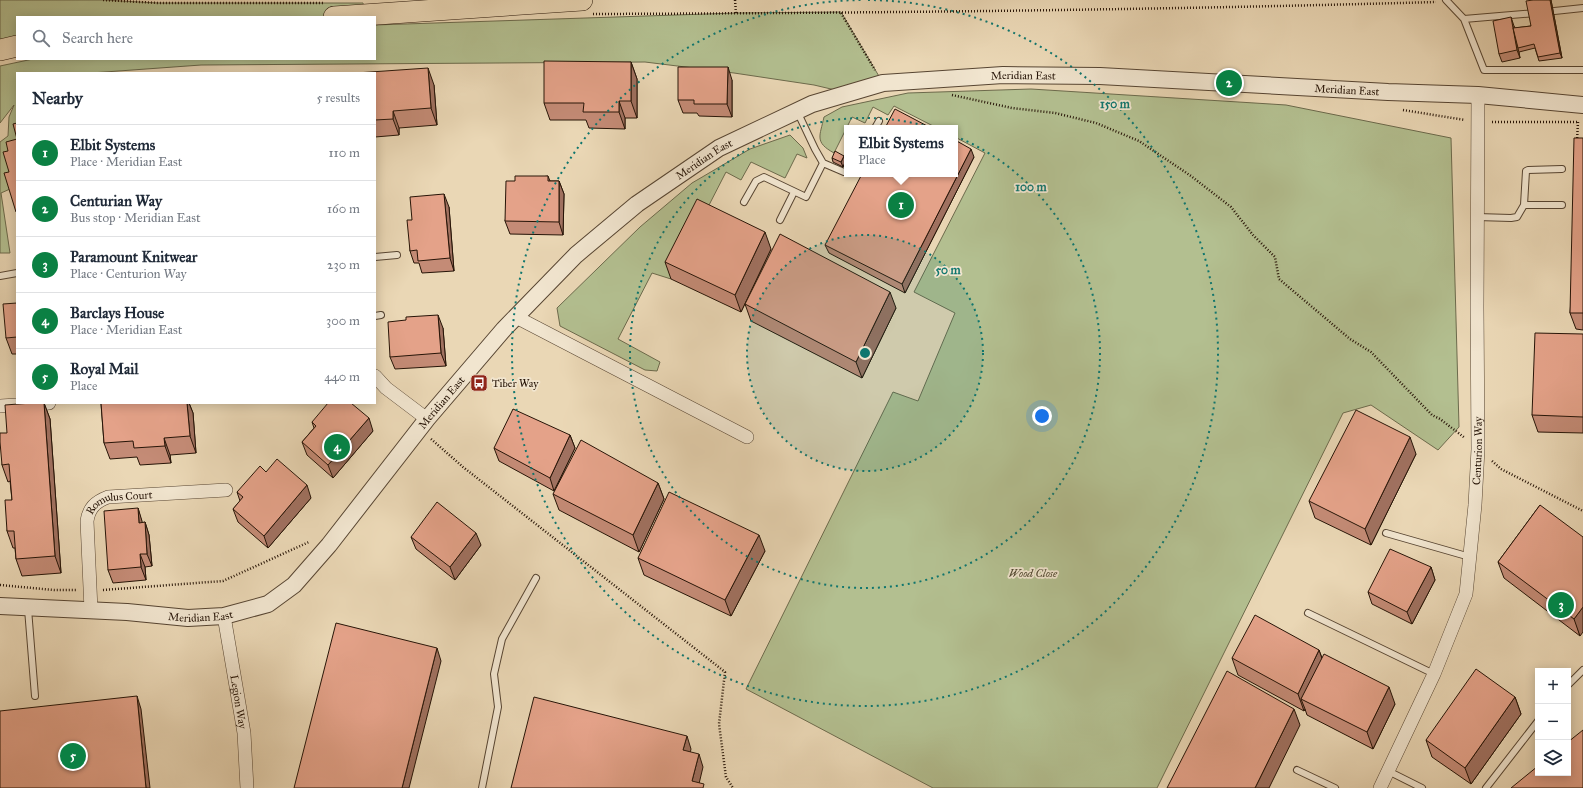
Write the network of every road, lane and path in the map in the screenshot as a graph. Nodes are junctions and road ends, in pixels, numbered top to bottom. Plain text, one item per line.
1 (103, 0) edge
2 (582, 0) edge
3 (735, 0) edge
4 (1447, 1) edge
5 (1583, 8) edge
6 (329, 10) edge
7 (841, 12) junction
8 (1464, 19) junction
9 (16, 46) edge
10 (0, 50) edge
11 (1583, 70) edge
12 (883, 82) junction
13 (944, 94) dead end
14 (1478, 95) junction
15 (1583, 105) edge
16 (797, 111) junction
17 (879, 121) dead end
18 (1578, 122) dead end
19 (877, 125) edge
20 (1577, 142) edge
21 (823, 163) junction
22 (1562, 169) dead end
23 (844, 172) edge
24 (794, 192) junction
25 (744, 202) dead end
26 (1524, 205) junction
27 (1562, 205) dead end
28 (1477, 217) junction
29 (780, 220) dead end
30 (397, 255) dead end
31 (376, 257) edge
32 (16, 273) edge
33 (0, 276) edge
34 (516, 317) junction
35 (376, 377) edge
36 (33, 404) edge
37 (0, 406) edge
38 (426, 419) junction
39 (747, 437) dead end
40 (431, 439) dead end
41 (1478, 449) junction
42 (226, 490) dead end
43 (1583, 511) edge
44 (1386, 533) dead end
45 (309, 542) dead end
46 (1470, 557) junction
47 (536, 578) dead end
48 (0, 585) edge
49 (90, 590) junction
50 (0, 606) edge
51 (28, 607) junction
52 (90, 610) junction
53 (1308, 613) dead end
54 (224, 616) junction
55 (1583, 670) edge
56 (1434, 674) junction
57 (1571, 682) edge
58 (35, 696) dead end
59 (1535, 725) edge
60 (1297, 770) dead end
61 (1388, 771) junction
62 (247, 788) edge
63 (482, 788) edge
64 (733, 788) edge
65 (1335, 788) edge
66 (1380, 788) edge
67 (1422, 788) edge
68 (1486, 788) edge

1 - 6 path
2 - 6 highway
3 - 7 path
4 - 7 path
4 - 8 lane
5 - 8 lane
7 - 12 path
8 - 11 lane
9 - 10 highway
12 - 14 street, Meridian East
12 - 16 street, Meridian East
13 - 41 path
14 - 15 street, Meridian East
14 - 28 street, Centurion Way
16 - 21 lane
16 - 34 street, Meridian East
17 - 19 lane
18 - 20 path
21 - 23 lane
21 - 24 lane
22 - 26 lane
24 - 25 lane
24 - 29 lane
26 - 27 lane
26 - 28 lane
28 - 41 street, Centurion Way
30 - 31 lane
32 - 33 lane
34 - 38 street, Meridian East
34 - 39 street
35 - 38 street
36 - 37 street
38 - 54 street, Meridian East
40 - 64 path
41 - 43 path
41 - 46 street, Centurion Way
42 - 49 street, Romulus Court
44 - 46 lane
45 - 49 path
46 - 56 street, Centurion Way
47 - 63 lane
48 - 49 path
49 - 52 street, Romulus Court
50 - 51 street, Meridian East
51 - 52 street, Meridian East
51 - 58 lane
52 - 54 street, Meridian East
53 - 56 lane
54 - 62 street, Legion Way
55 - 57 lane
56 - 61 street, Centurion Way
59 - 68 lane
60 - 65 lane
61 - 66 street, Centurion Way
61 - 67 lane

